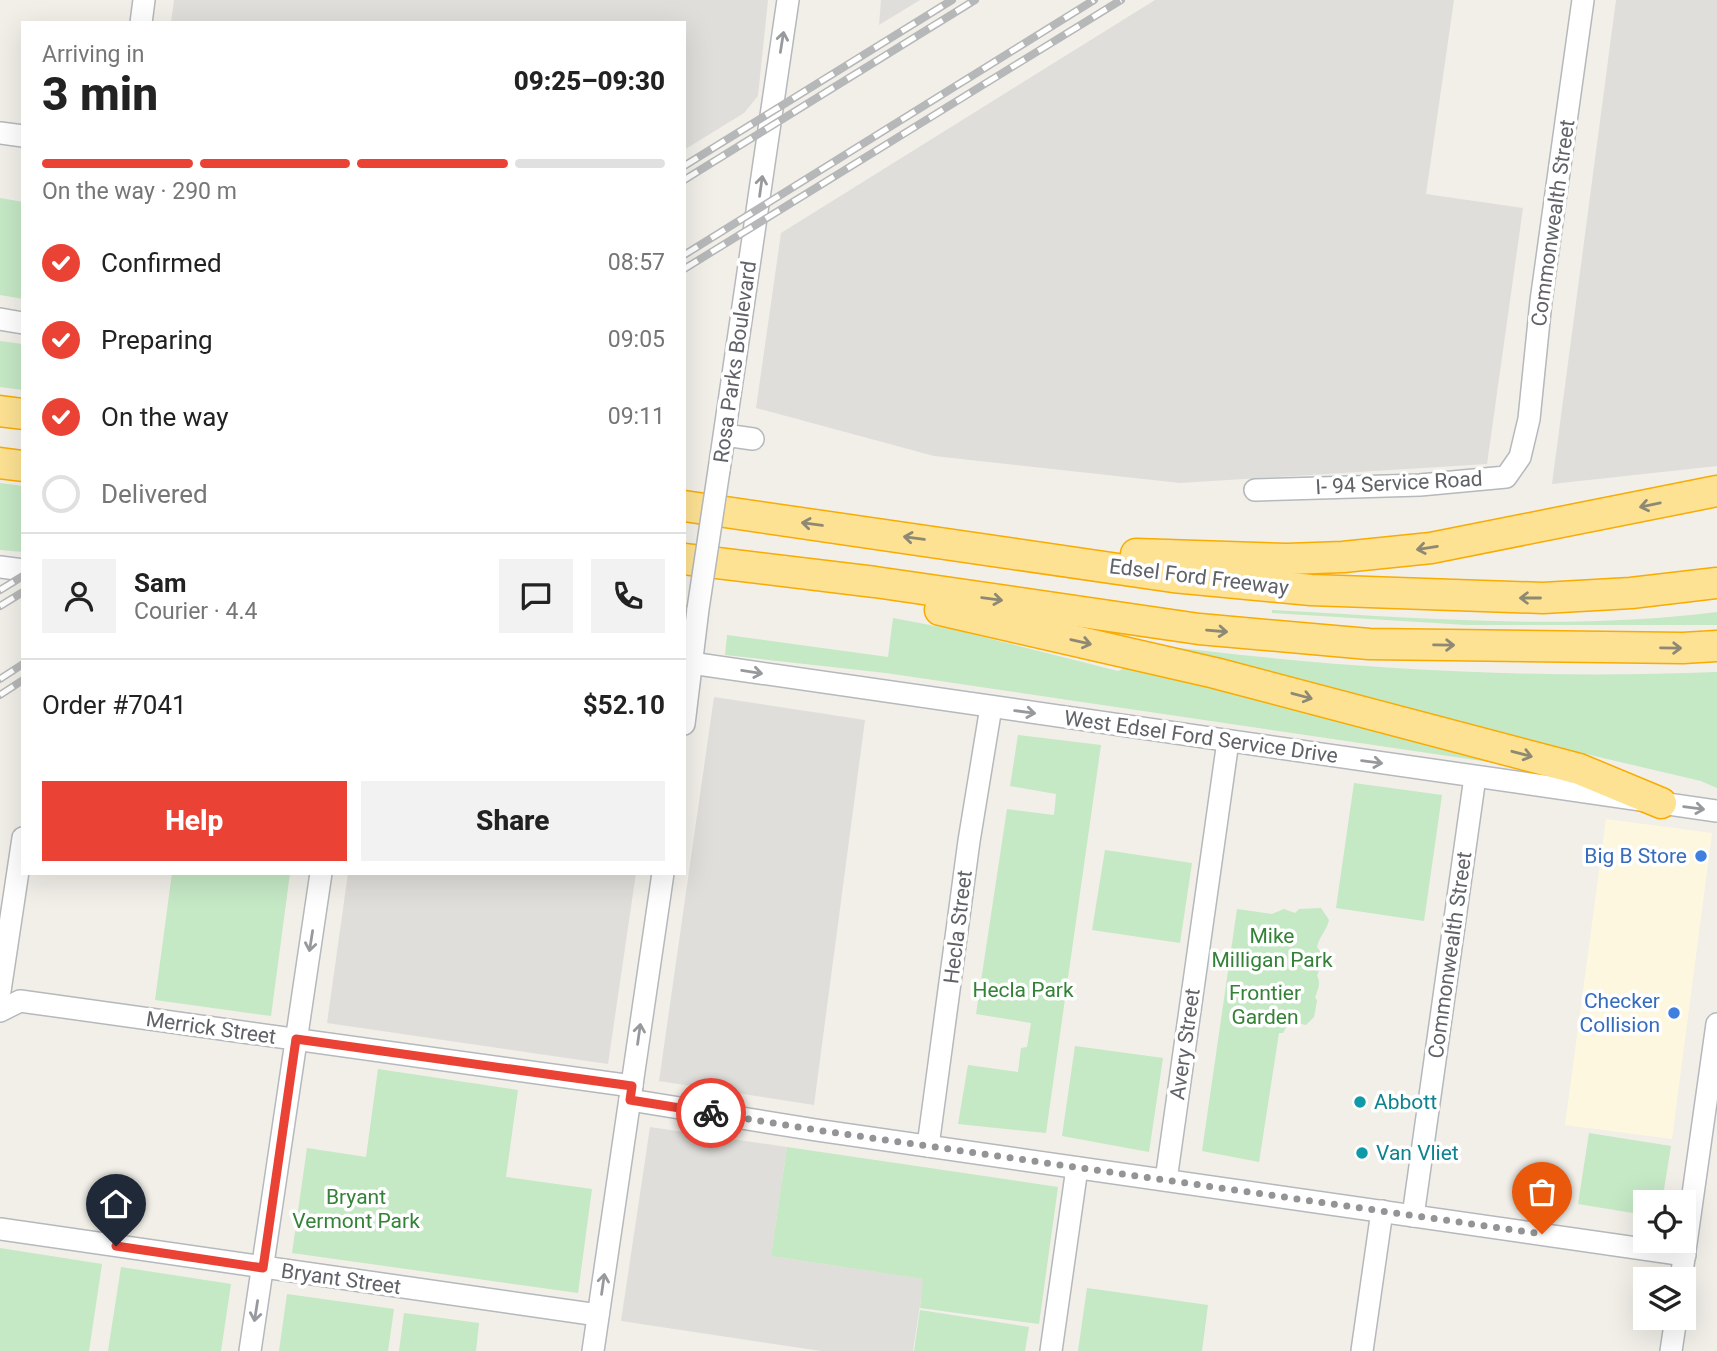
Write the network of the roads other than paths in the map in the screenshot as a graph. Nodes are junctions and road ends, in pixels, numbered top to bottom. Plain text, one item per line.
1 (144, 0) edge
2 (788, 0) edge
3 (1583, 0) edge
4 (141, 21) edge
5 (0, 133) edge
6 (21, 136) edge
7 (0, 319) edge
8 (21, 323) edge
9 (0, 411) edge
10 (21, 414) edge
11 (725, 435) junction
12 (753, 439) dead end
13 (1524, 446) joint
14 (0, 463) edge
15 (21, 466) edge
16 (1255, 490) dead end
17 (1717, 491) edge
18 (686, 506) edge
19 (1030, 555) junction
20 (686, 559) edge
21 (0, 567) edge
22 (21, 570) edge
23 (876, 582) junction
24 (1717, 583) edge
25 (1717, 646) edge
26 (689, 663) edge
27 (686, 700) edge
28 (991, 707) junction
29 (1228, 741) junction
30 (1475, 776) junction
31 (1661, 803) junction
32 (1717, 811) edge
33 (21, 851) edge
34 (321, 875) edge
35 (663, 875) edge
36 (0, 991) edge
37 (0, 1011) edge
38 (1717, 1024) edge
39 (296, 1039) junction
40 (631, 1093) junction
41 (928, 1146) junction
42 (1077, 1168) junction
43 (1166, 1180) junction
44 (1382, 1211) junction
45 (1413, 1216) junction
46 (0, 1229) edge
47 (1685, 1255) junction
48 (1683, 1267) edge
49 (263, 1268) junction
50 (598, 1315) junction
51 (1674, 1330) edge
52 (250, 1351) edge
53 (593, 1351) edge
54 (1051, 1351) edge
55 (1362, 1351) edge
56 (1671, 1351) edge

1 - 4 street
11 -> 2 street, Rosa Parks Boulevard
3 - 13 street, Commonwealth Street
5 - 6 street
7 - 8 street
9 - 10 highway
11 - 12 street
11 - 26 street, Rosa Parks Boulevard, bridge
13 - 16 street, I- 94 Service Road
14 - 15 highway
17 -> 19 highway
19 -> 18 highway, Edsel Ford Freeway
24 -> 19 highway, Edsel Ford Freeway
20 - 23 highway
21 - 22 street
23 -> 25 highway
23 -> 31 highway
26 - 27 street, Rosa Parks Boulevard
26 -> 28 street, West Edsel Ford Service Drive
28 -> 29 street, West Edsel Ford Service Drive
28 - 41 street, Hecla Street
29 -> 30 street, West Edsel Ford Service Drive
29 - 43 street, Avery Street
30 - 31 street, West Edsel Ford Service Drive
30 - 45 street, Commonwealth Street
31 -> 32 street, West Edsel Ford Service Drive
33 - 36 street
34 -> 39 street
40 -> 35 street
37 - 39 street, Merrick Street
38 - 47 street
39 - 40 street, Merrick Street
39 - 49 street
40 - 41 street, Merrick Street
50 -> 40 street
41 - 42 street, Merrick Street
42 - 43 street, Merrick Street
42 - 54 street
43 - 44 street, Merrick Street
44 - 45 street, Merrick Street
44 - 55 street
45 - 47 street, Merrick Street
46 - 49 street, Bryant Street
47 - 48 street
49 - 50 street, Bryant Street
49 -> 52 street
50 - 53 street
51 - 56 street

